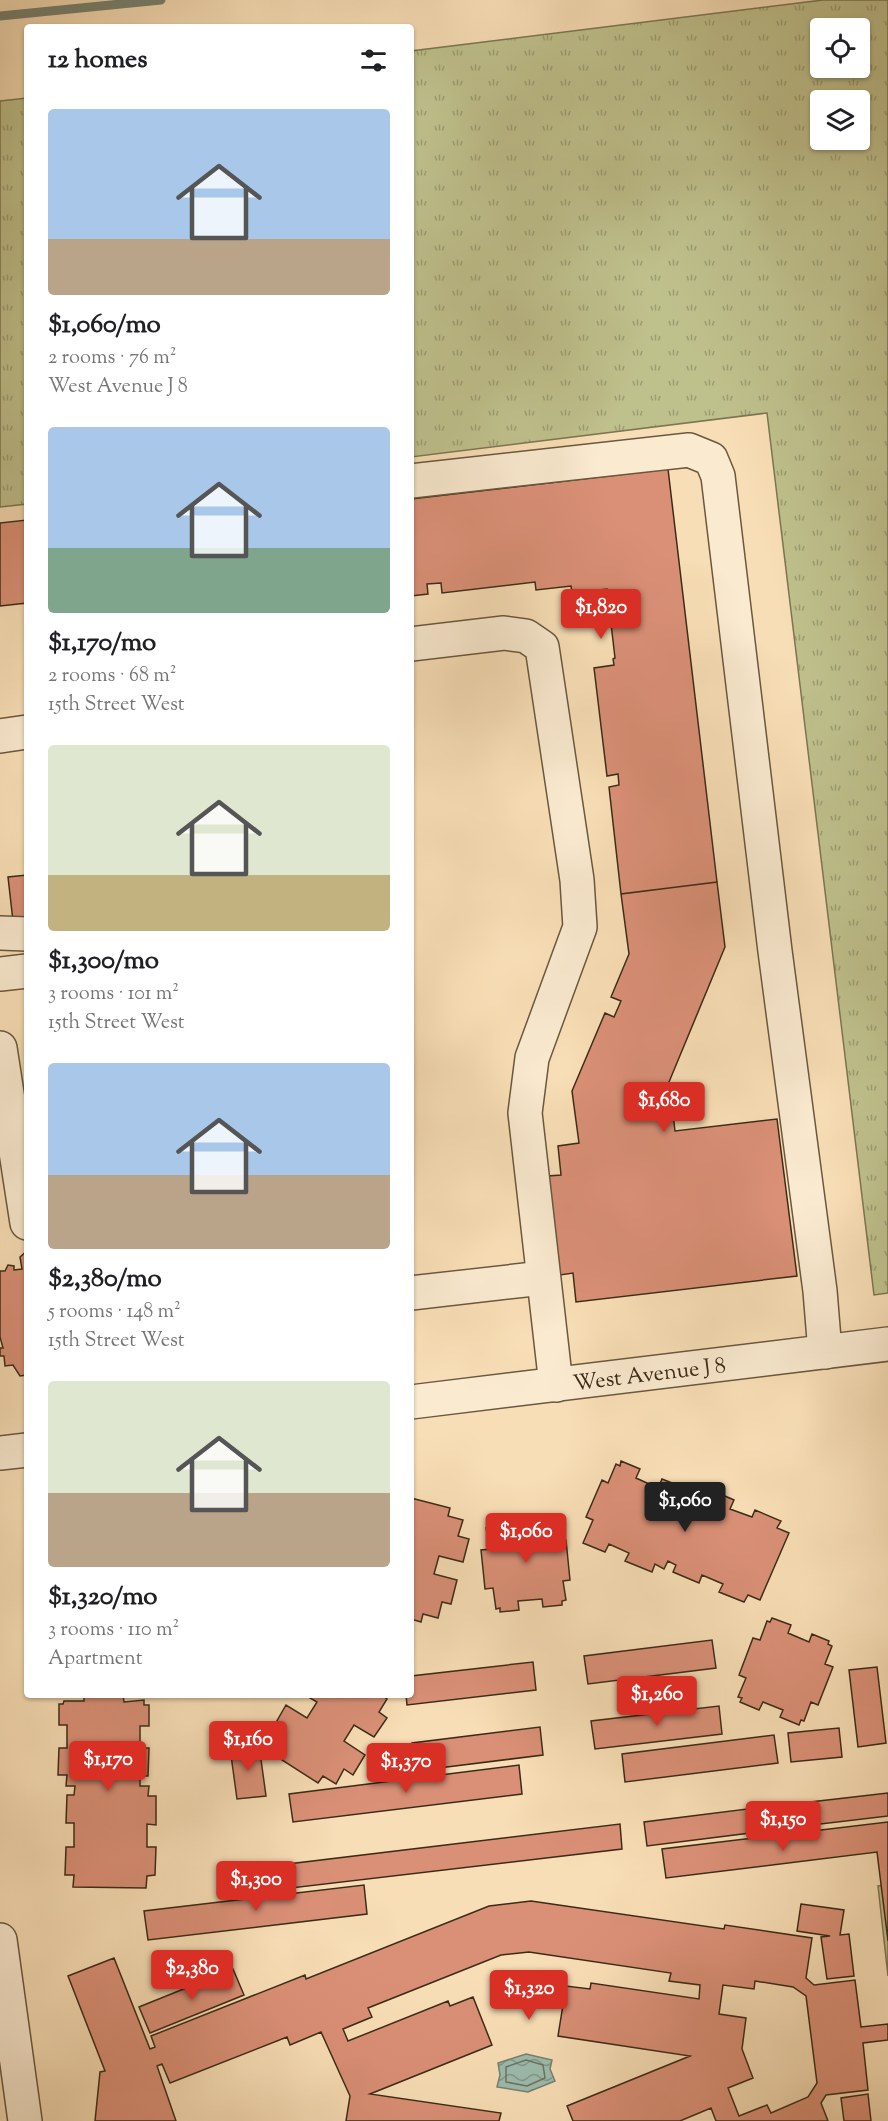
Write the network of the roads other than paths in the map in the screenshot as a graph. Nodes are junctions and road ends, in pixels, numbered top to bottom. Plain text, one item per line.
1 (414, 481) edge
2 (414, 644) edge
3 (24, 732) edge
4 (0, 736) edge
5 (0, 933) edge
6 (24, 934) edge
7 (24, 971) edge
8 (0, 975) edge
9 (0, 1048) edge
10 (24, 1203) edge
11 (543, 1278) junction
12 (414, 1293) edge
13 (888, 1344) edge
14 (825, 1352) junction
15 (556, 1385) junction
16 (414, 1402) edge
17 (24, 1450) edge
18 (0, 1453) edge
19 (0, 1940) edge
20 (25, 2121) edge

1 - 14 street
2 - 11 street
3 - 4 street
5 - 6 street
7 - 8 street
9 - 10 street
11 - 12 street
11 - 15 street
13 - 14 street, West Avenue J 8
14 - 15 street, West Avenue J 8
15 - 16 street, West Avenue J 8
17 - 18 street
19 - 20 street

